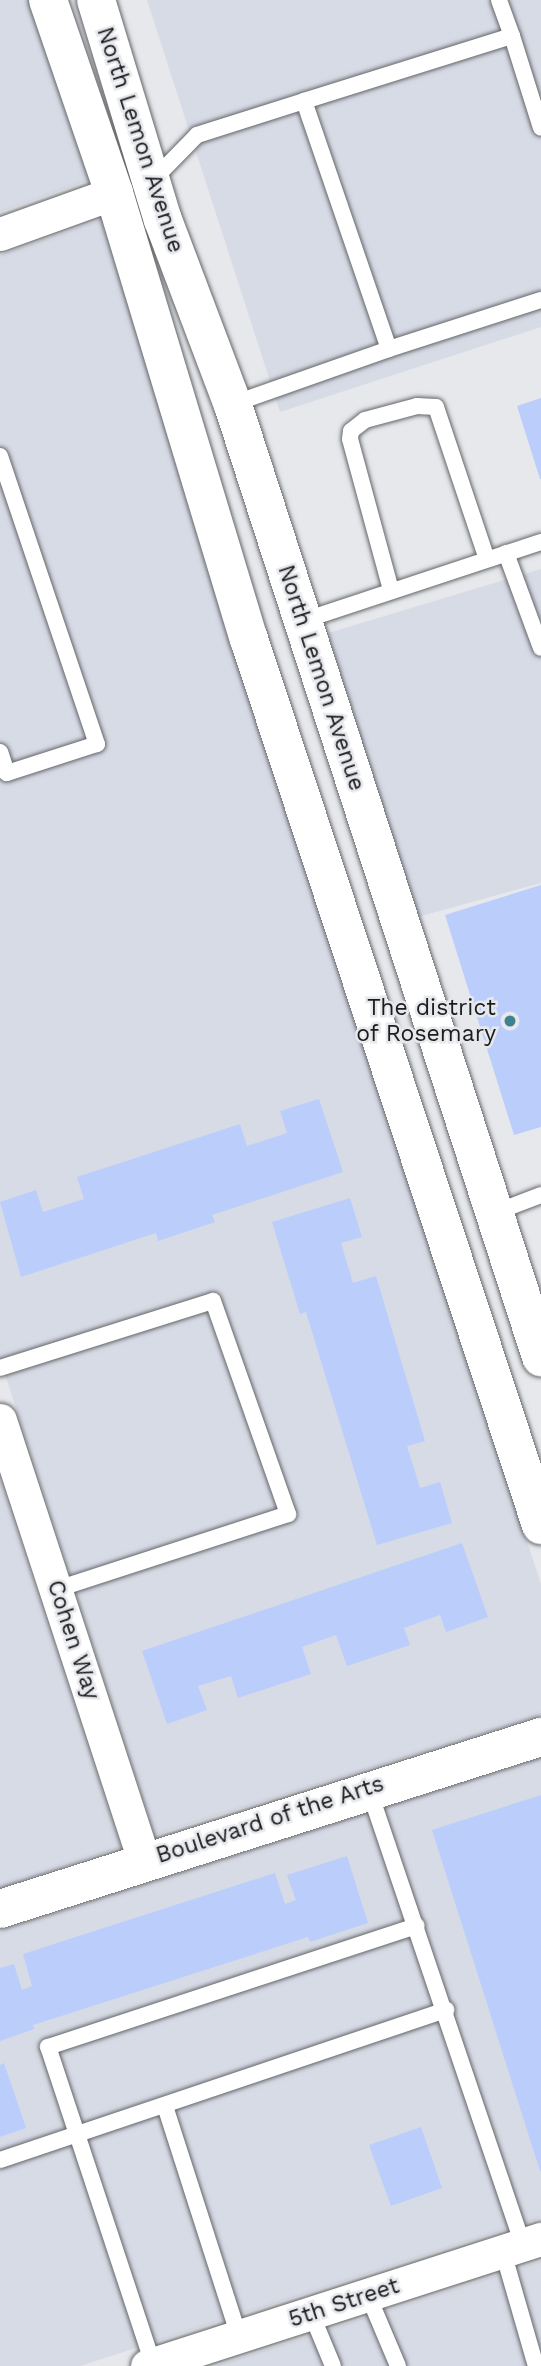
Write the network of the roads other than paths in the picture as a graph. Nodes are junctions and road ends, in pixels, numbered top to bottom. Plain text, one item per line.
1 (48, 0) edge
2 (96, 0) edge
3 (499, 0) edge
4 (512, 36) junction
5 (304, 101) junction
6 (541, 128) edge
7 (152, 181) junction
8 (114, 193) junction
9 (0, 234) edge
10 (541, 300) edge
11 (389, 349) junction
12 (233, 405) junction
13 (0, 456) edge
14 (541, 542) edge
15 (506, 553) junction
16 (486, 559) junction
17 (391, 590) junction
18 (302, 621) junction
19 (541, 648) edge
20 (0, 752) edge
21 (541, 1195) edge
22 (494, 1213) junction
23 (541, 1357) edge
24 (0, 1368) edge
25 (0, 1420) edge
26 (541, 1525) edge
27 (57, 1590) junction
28 (541, 1737) edge
29 (368, 1788) junction
30 (144, 1861) junction
31 (0, 1909) edge
32 (417, 1926) junction
33 (447, 2010) junction
34 (164, 2106) junction
35 (76, 2135) junction
36 (0, 2160) edge
37 (523, 2245) edge
38 (368, 2295) junction
39 (311, 2314) junction
40 (239, 2336) junction
41 (150, 2365) edge
42 (333, 2366) edge
43 (398, 2366) edge
44 (536, 2366) edge

1 - 8 street
2 - 7 street, North Lemon Avenue
3 - 4 lane
4 - 5 lane
4 - 6 lane
5 - 7 lane
5 - 11 lane
7 - 12 street, North Lemon Avenue
8 - 9 street
8 - 26 street
10 - 11 lane
11 - 12 lane
12 - 18 street, North Lemon Avenue
13 - 20 lane
14 - 15 lane
15 - 16 lane
15 - 19 lane
16 - 17 lane
16 - 17 lane
17 - 18 lane
18 - 22 street, North Lemon Avenue
21 - 22 lane
22 - 23 street, North Lemon Avenue
24 - 27 lane
25 - 27 street, Cohen Way
27 - 30 street, Cohen Way
28 - 29 street, Boulevard of the Arts
29 - 30 street, Boulevard of the Arts
29 - 32 lane
30 - 31 street, Boulevard of the Arts
32 - 33 lane
32 - 35 lane
33 - 34 lane
33 - 37 lane
34 - 35 lane
34 - 40 lane
35 - 36 lane
35 - 41 lane
37 - 38 street, 5th Street
37 - 44 lane
38 - 39 street, 5th Street
38 - 43 lane
39 - 40 street, 5th Street
39 - 42 lane
40 - 41 street, 5th Street

